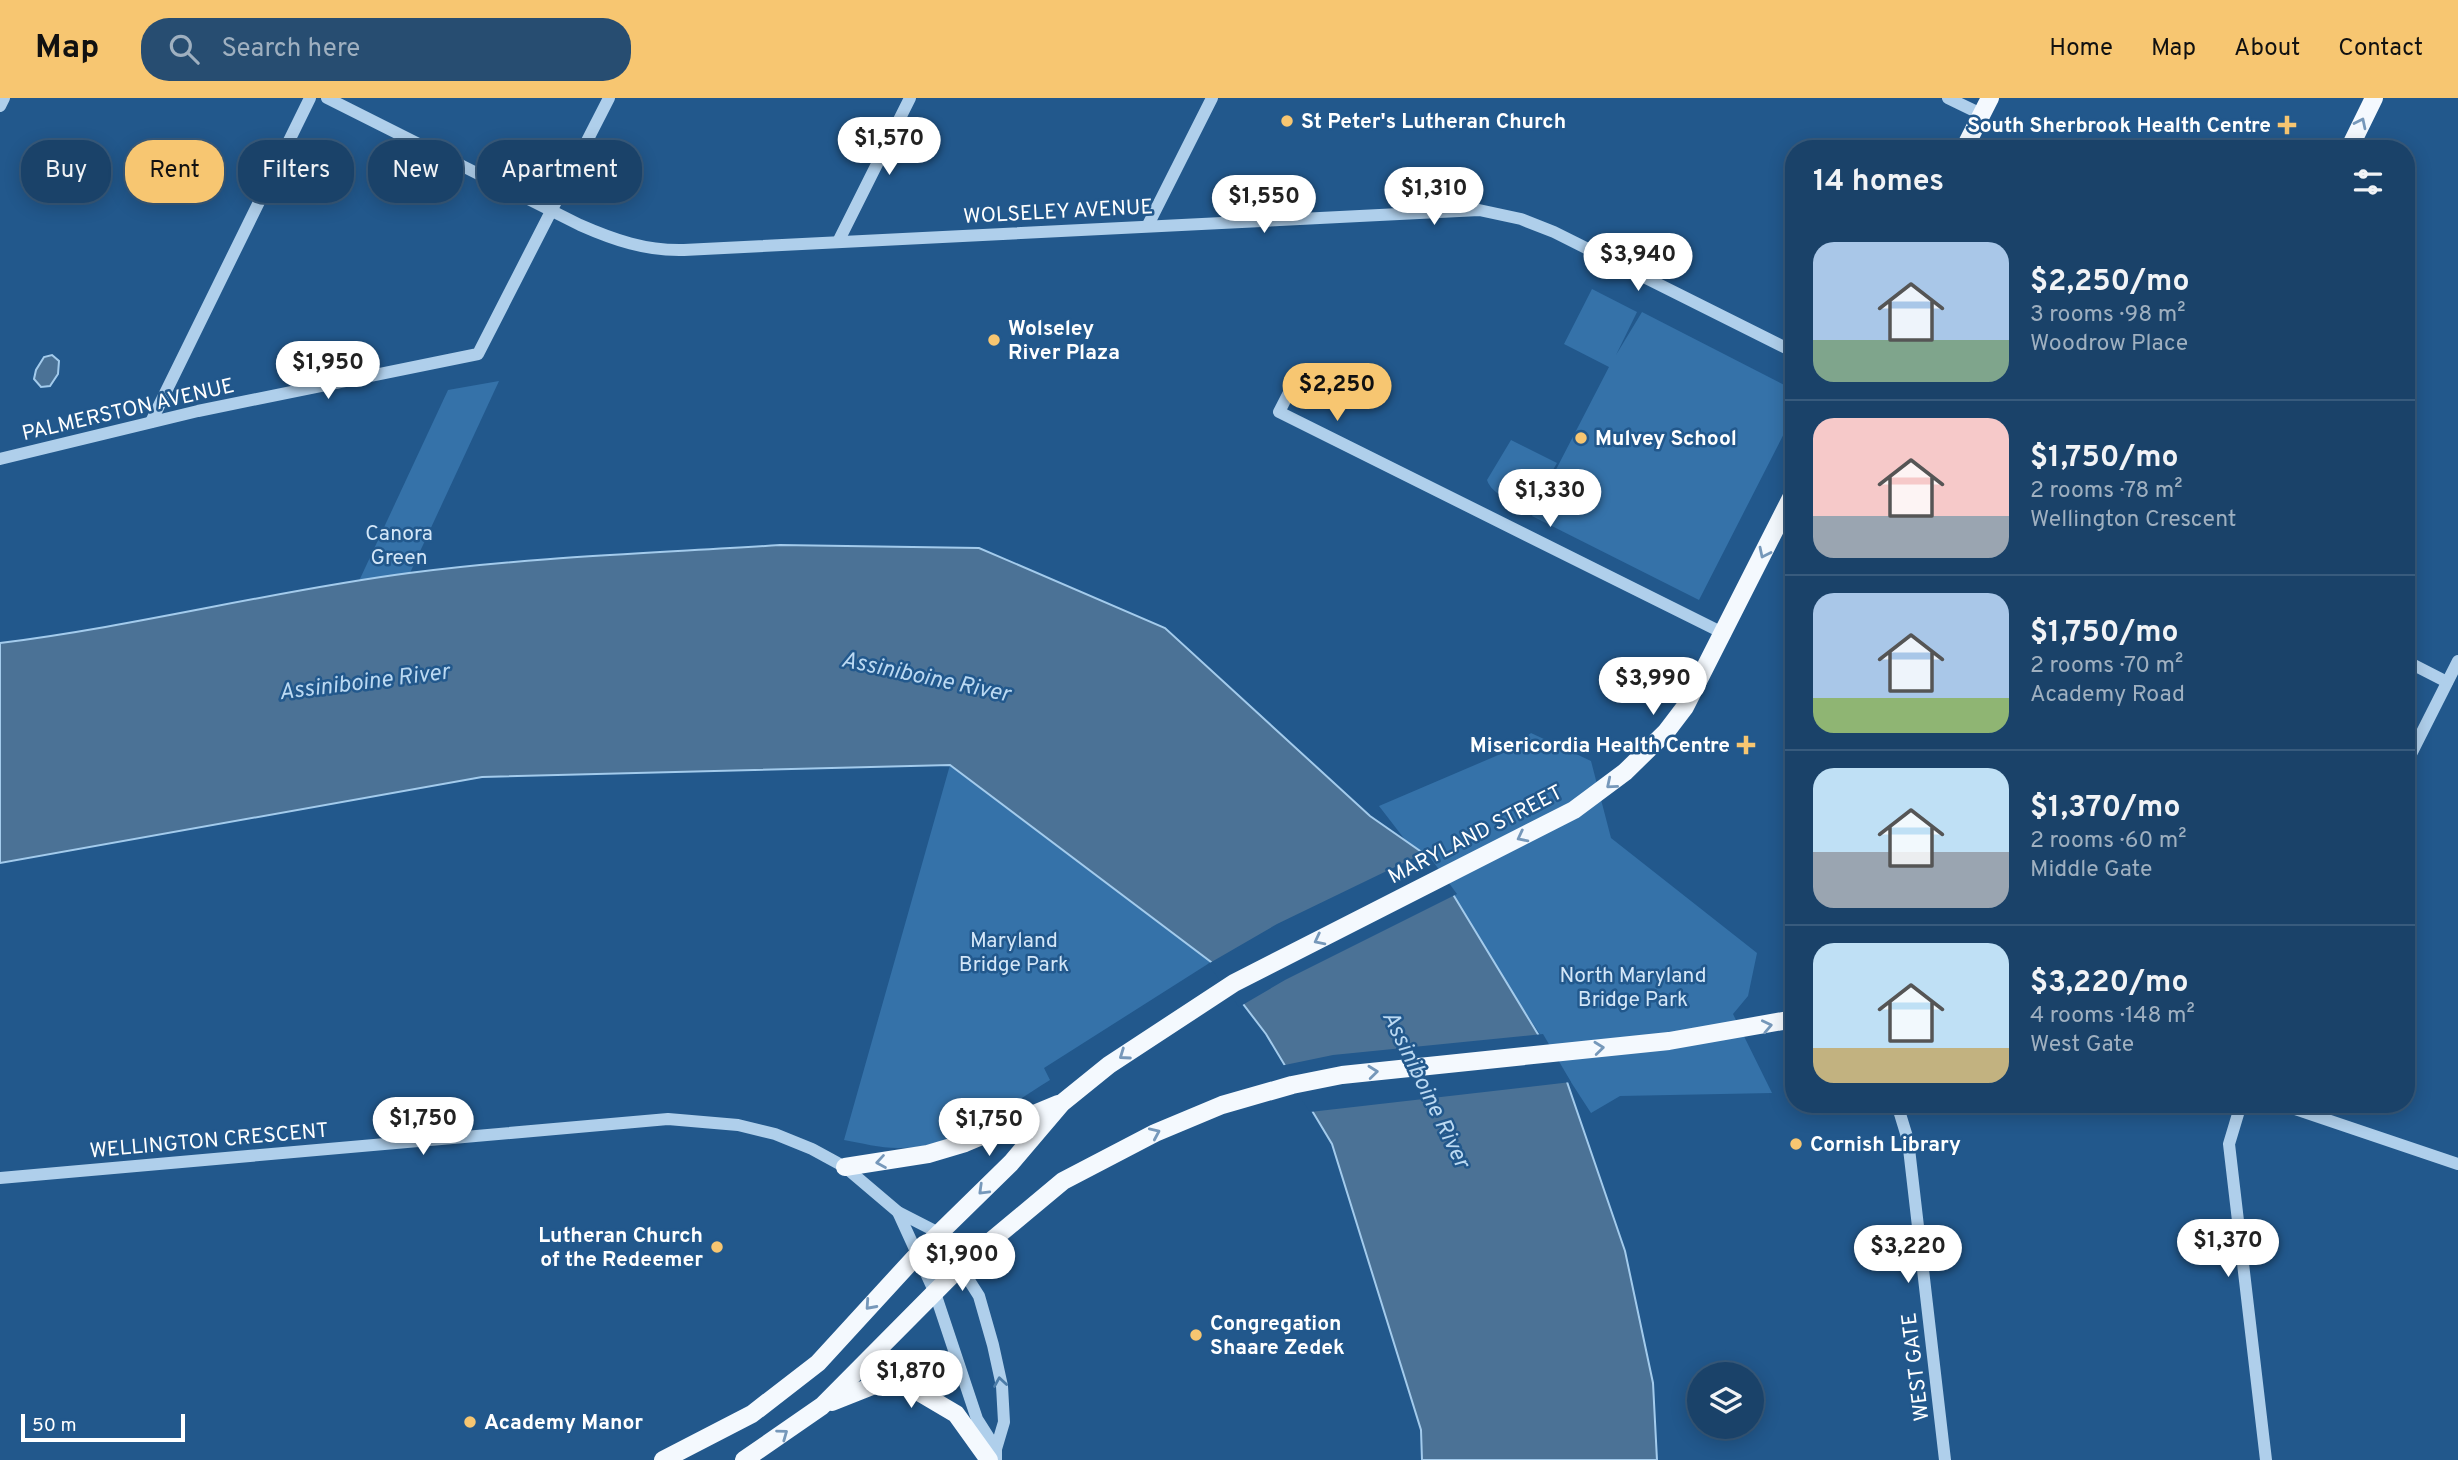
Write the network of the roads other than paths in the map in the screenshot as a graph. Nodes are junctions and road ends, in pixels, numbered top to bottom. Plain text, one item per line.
1 (4, 98) edge
2 (310, 98) edge
3 (327, 98) edge
4 (609, 98) edge
5 (911, 98) edge
6 (1212, 98) edge
7 (1948, 98) edge
8 (2374, 98) edge
9 (0, 106) edge
10 (1986, 106) edge
11 (1969, 140) edge
12 (2353, 140) edge
13 (552, 211) junction
14 (1148, 225) junction
15 (838, 242) junction
16 (1785, 348) edge
17 (1298, 375) dead end
18 (151, 422) junction
19 (0, 458) edge
20 (1785, 511) edge
21 (1725, 634) junction
22 (2458, 661) edge
23 (2415, 666) edge
24 (2447, 682) junction
25 (2415, 746) edge
26 (1785, 1021) edge
27 (1062, 1103) junction
28 (1900, 1113) edge
29 (2238, 1113) edge
30 (2307, 1113) edge
31 (2458, 1164) edge
32 (845, 1167) junction
33 (0, 1178) edge
34 (898, 1212) junction
35 (939, 1233) junction
36 (916, 1255) junction
37 (961, 1266) junction
38 (935, 1293) junction
39 (822, 1406) junction
40 (994, 1456) edge
41 (663, 1460) edge
42 (744, 1460) edge
43 (1945, 1460) edge
44 (2266, 1460) edge

1 - 9 street
2 - 18 street
3 - 13 street, WOLSELEY AVENUE
4 - 13 street
5 - 15 street
6 - 14 street
7 - 10 street
12 -> 8 main road
10 - 11 main road
13 - 15 street, WOLSELEY AVENUE
13 - 18 street, PALMERSTON AVENUE
14 - 15 street, WOLSELEY AVENUE
14 - 16 street, WOLSELEY AVENUE
17 - 21 street
18 - 19 street, PALMERSTON AVENUE
20 -> 21 main road, MARYLAND STREET
21 -> 27 main road, MARYLAND STREET
22 - 24 street
23 - 24 street
24 - 25 street
37 -> 26 main road
27 -> 32 main road
27 -> 35 main road
28 - 43 street, WEST GATE
29 - 44 street
30 - 31 street
32 - 33 street, WELLINGTON CRESCENT
32 - 34 street, WELLINGTON CRESCENT
34 - 35 street, WELLINGTON CRESCENT
34 - 36 street, WELLINGTON CRESCENT
35 - 36 main road
35 - 37 street, WELLINGTON CRESCENT
36 - 38 street, WELLINGTON CRESCENT
36 -> 41 main road
37 - 38 main road
40 -> 37 street, WELLINGTON CRESCENT
38 - 39 main road
38 - 40 street, WELLINGTON CRESCENT
39 - 40 main road
42 -> 39 main road

